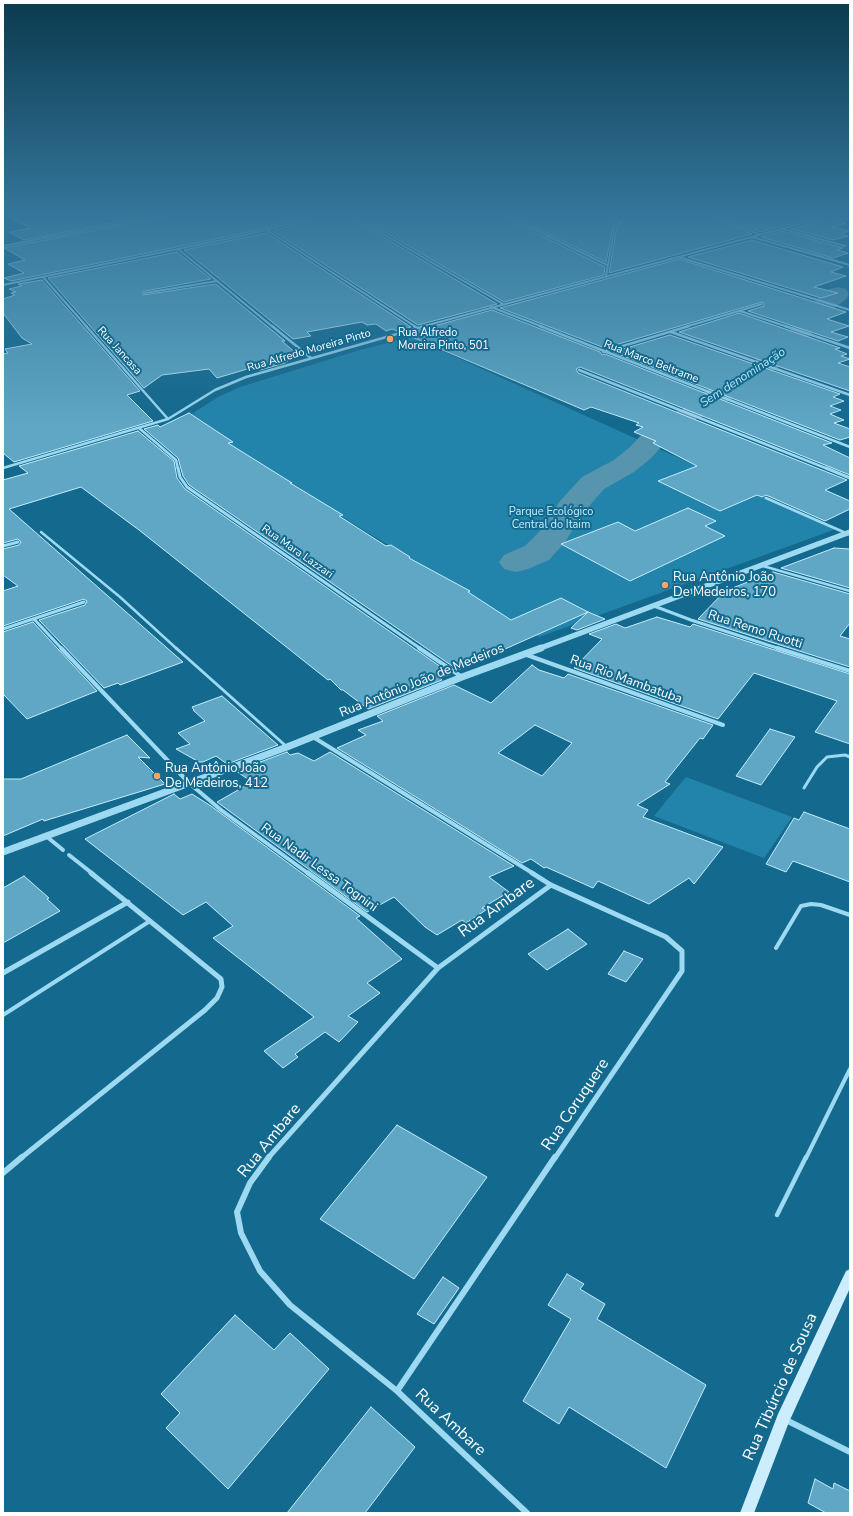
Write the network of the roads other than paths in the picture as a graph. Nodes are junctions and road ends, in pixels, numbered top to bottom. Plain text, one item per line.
1 (50, 285) edge
2 (191, 285) edge
3 (223, 285) edge
4 (350, 285) edge
5 (470, 285) edge
6 (574, 285) edge
7 (768, 285) edge
8 (145, 293) dead end
9 (503, 304) junction
10 (762, 304) dead end
11 (491, 307) junction
12 (850, 310) edge
13 (739, 311) junction
14 (416, 328) junction
15 (671, 332) junction
16 (850, 348) edge
17 (602, 352) junction
18 (311, 358) junction
19 (579, 370) dead end
20 (850, 396) edge
21 (168, 418) junction
22 (139, 428) junction
23 (850, 448) edge
24 (3, 468) edge
25 (850, 478) edge
26 (766, 498) dead end
27 (41, 532) dead end
28 (849, 533) edge
29 (18, 542) dead end
30 (3, 546) edge
31 (762, 565) junction
32 (850, 591) edge
33 (84, 602) dead end
34 (654, 606) junction
35 (34, 619) junction
36 (3, 629) edge
37 (523, 654) junction
38 (850, 671) edge
39 (462, 677) junction
40 (723, 725) dead end
41 (313, 737) junction
42 (287, 747) junction
43 (850, 757) edge
44 (189, 783) junction
45 (804, 788) dead end
46 (45, 836) junction
47 (63, 850) dead end
48 (3, 852) edge
49 (69, 855) dead end
50 (551, 885) junction
51 (128, 902) junction
52 (850, 915) edge
53 (150, 920) junction
54 (776, 948) dead end
55 (438, 968) junction
56 (3, 973) edge
57 (3, 1015) edge
58 (850, 1069) edge
59 (3, 1173) edge
60 (777, 1215) dead end
61 (850, 1275) edge
62 (397, 1391) junction
63 (783, 1419) junction
64 (850, 1452) edge
65 (527, 1513) edge
66 (746, 1513) edge

1 - 21 street, Rua Jancasa
2 - 8 street
3 - 18 street
4 - 14 street
5 - 9 street
6 - 9 street, Rua Alfredo Moreira Pinto
7 - 12 street
9 - 11 street, Rua Alfredo Moreira Pinto
10 - 13 street
11 - 14 street, Rua Alfredo Moreira Pinto
11 - 17 street, Rua Marco Beltrame
13 - 15 street
13 - 16 street
14 - 18 street, Rua Alfredo Moreira Pinto
15 - 17 street
15 - 20 street
17 - 23 street, Rua Marco Beltrame
18 - 21 street, Rua Alfredo Moreira Pinto
19 - 25 street
21 - 22 street, Rua Alfredo Moreira Pinto
22 - 24 street, Rua Alfredo Moreira Pinto
22 - 39 street, Rua Mara Lazzari
26 - 28 street
27 - 42 lane
28 - 31 street, Rua Antônio João de Medeiros
29 - 30 street
31 - 32 lane
31 - 34 street, Rua Antônio João de Medeiros
33 - 35 street
34 - 37 street, Rua Antônio João de Medeiros
34 - 38 street, Rua Remo Ruotti
35 - 36 street
35 - 44 street, Rua Nadir Lessa Tognini
37 - 39 street, Rua Antônio João de Medeiros
37 - 40 street, Rua Rio Mambatuba
39 - 41 street, Rua Antônio João de Medeiros
41 - 42 street, Rua Antônio João de Medeiros
41 - 50 street
42 - 44 street, Rua Antônio João de Medeiros
43 - 45 lane
44 - 46 street, Rua Antônio João de Medeiros
44 - 55 street, Rua Nadir Lessa Tognini
46 - 47 street
46 - 48 street, Rua Antônio João de Medeiros
49 - 51 street
50 - 55 street, Rua Ambare
50 - 62 street, Rua Coruquere
51 - 53 street
51 - 56 street
52 - 54 lane
53 - 57 lane
53 - 59 street
55 - 62 street, Rua Ambare
58 - 60 lane
61 - 63 main road, Rua Tibúrcio de Sousa
62 - 65 street, Rua Ambare
63 - 64 street
63 - 66 main road, Rua Tibúrcio de Sousa

